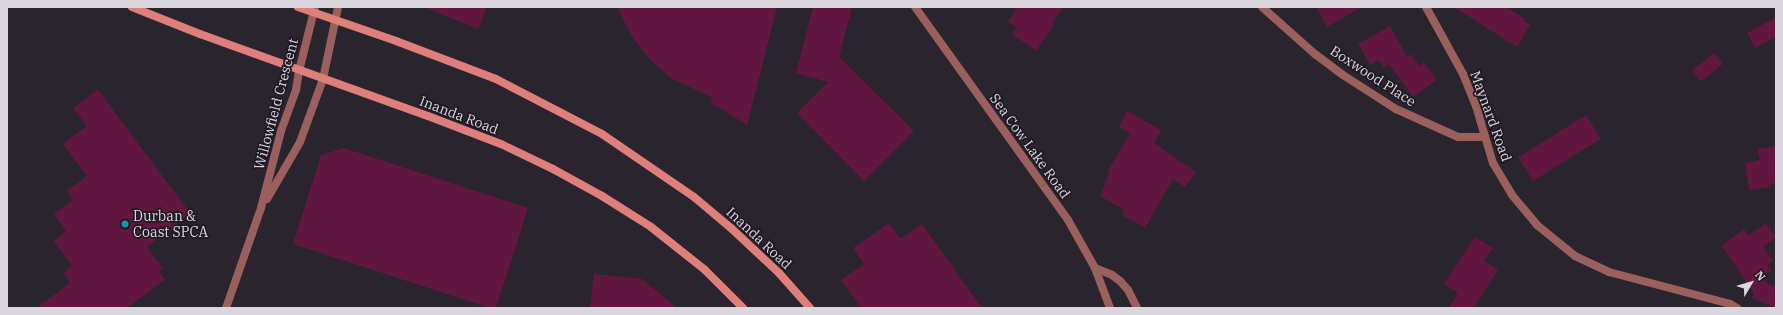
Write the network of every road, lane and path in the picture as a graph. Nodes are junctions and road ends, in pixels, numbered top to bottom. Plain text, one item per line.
1 (132, 7) edge
2 (298, 7) edge
3 (338, 7) edge
4 (915, 7) edge
5 (1262, 7) edge
6 (1426, 7) edge
7 (315, 10) edge
8 (336, 20) junction
9 (299, 71) junction
10 (323, 79) junction
11 (1485, 137) junction
12 (261, 208) junction
13 (1096, 268) junction
14 (226, 308) edge
15 (743, 308) edge
16 (810, 308) edge
17 (1110, 308) edge
18 (1137, 308) edge
19 (1737, 308) edge

1 - 9 main road, Inanda Road
2 - 7 main road, Inanda Road
3 - 8 street, Willowfield Crescent
4 - 13 street, Sea Cow Lake Road
5 - 11 street, Boxwood Place
6 - 11 street, Maynard Road
7 - 8 main road, Inanda Road
7 - 9 street, Willowfield Crescent
8 - 10 street, Willowfield Crescent
8 - 16 main road, Inanda Road
9 - 10 main road, Inanda Road
9 - 12 street, Willowfield Crescent
10 - 12 street, Willowfield Crescent
10 - 15 main road, Inanda Road
11 - 19 street, Maynard Road
12 - 14 street, Willowfield Crescent
13 - 17 street, Sea Cow Lake Road
13 - 18 street

